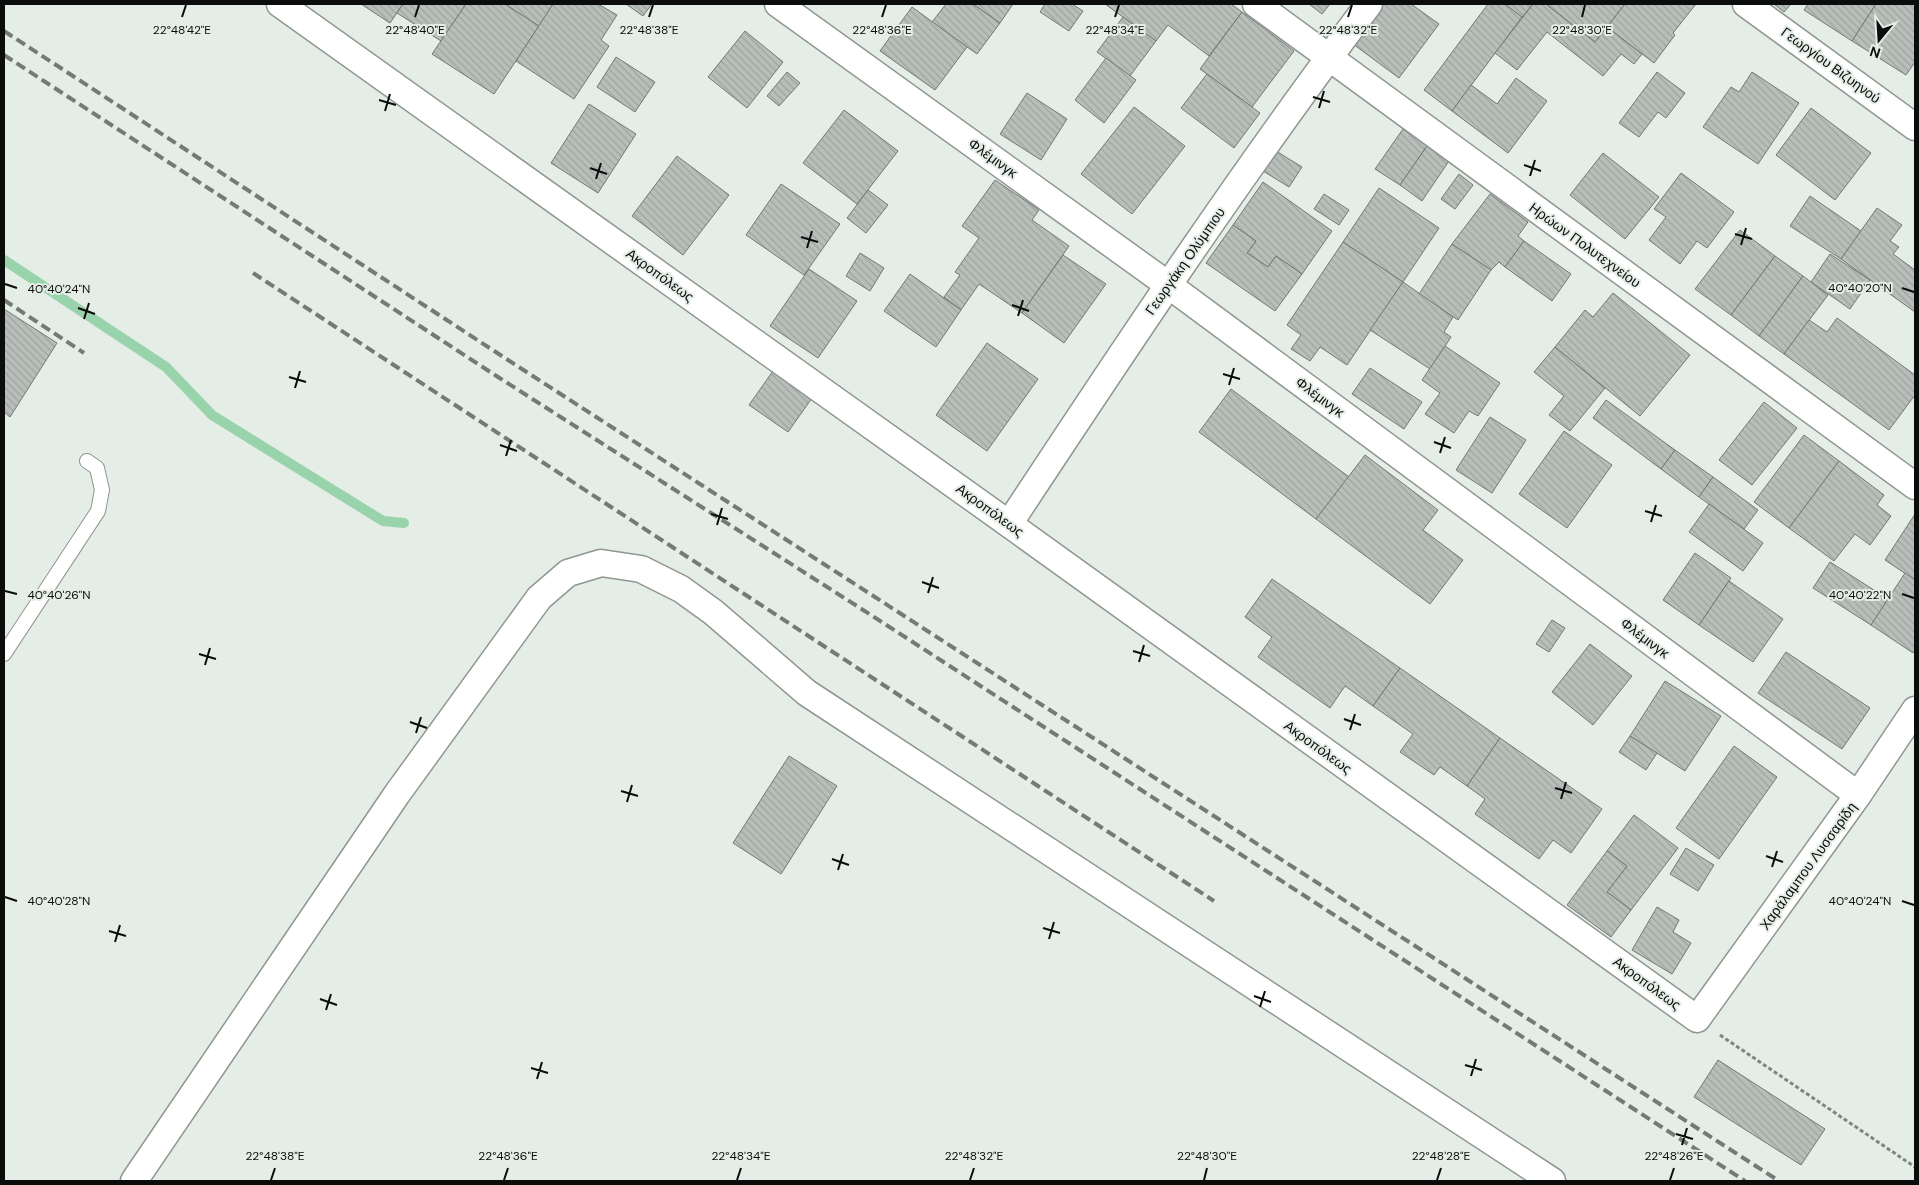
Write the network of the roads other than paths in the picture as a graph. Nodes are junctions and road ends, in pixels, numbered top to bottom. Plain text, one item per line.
1 (280, 4) edge
2 (778, 4) edge
3 (1256, 4) edge
4 (1369, 4) edge
5 (1746, 4) edge
6 (313, 13) edge
7 (1328, 58) junction
8 (1915, 127) edge
9 (1167, 284) junction
10 (87, 461) dead end
11 (1915, 486) edge
12 (1008, 524) junction
13 (4, 654) edge
14 (1915, 710) edge
15 (1858, 795) junction
16 (1697, 1019) joint
17 (134, 1181) edge
18 (1552, 1181) edge

1 - 6 street, Ακροπόλεως
2 - 9 street, Φλέμινγκ
3 - 7 street, Ηρώων Πολυτεχνείου
4 - 7 street, Γεωργάκη Ολύμπιου
5 - 8 street, Γεωργίου Βιζυηνού
6 - 12 street, Ακροπόλεως
7 - 9 street, Γεωργάκη Ολύμπιου
7 - 11 street, Ηρώων Πολυτεχνείου
9 - 12 street, Γεωργάκη Ολύμπιου
9 - 15 street, Φλέμινγκ
10 - 13 lane
12 - 16 street, Ακροπόλεως
14 - 15 street, Χαράλαμπου Λυσσαρίδη
15 - 16 street, Χαράλαμπου Λυσσαρίδη
17 - 18 street

